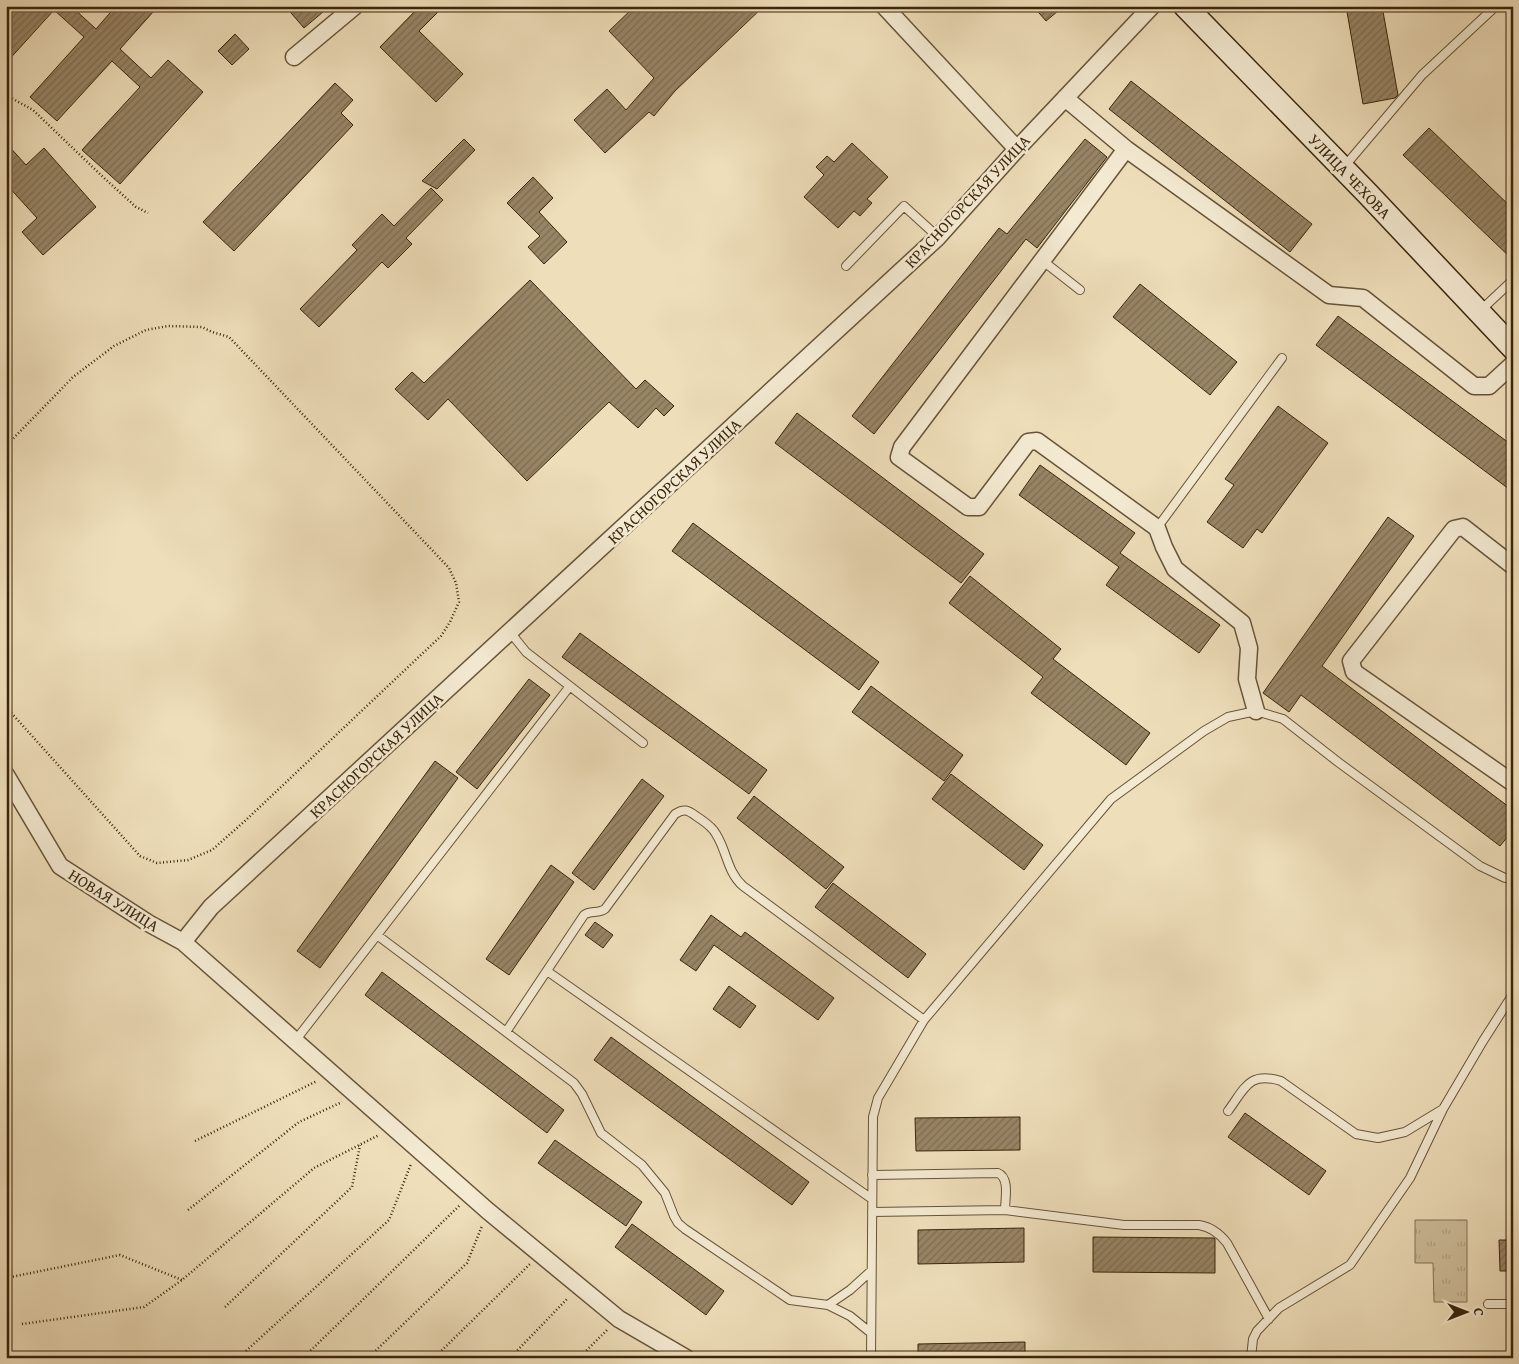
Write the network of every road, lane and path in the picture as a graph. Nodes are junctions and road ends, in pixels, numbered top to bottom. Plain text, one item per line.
1 (355, 6) edge
2 (884, 6) edge
3 (1152, 6) edge
4 (1186, 6) edge
5 (1496, 6) edge
6 (294, 57) dead end
7 (6, 95) edge
8 (1065, 98) junction
9 (1017, 149) junction
10 (1126, 150) junction
11 (1343, 168) junction
12 (148, 213) dead end
13 (938, 237) junction
14 (1043, 261) junction
15 (846, 266) dead end
16 (1513, 280) edge
17 (1080, 290) dead end
18 (1478, 312) junction
19 (1513, 348) edge
20 (1282, 358) dead end
21 (1513, 364) edge
22 (6, 446) edge
23 (1157, 528) junction
24 (1513, 566) edge
25 (510, 632) junction
26 (570, 686) junction
27 (6, 707) edge
28 (1256, 711) junction
29 (643, 743) dead end
30 (6, 775) edge
31 (1513, 783) edge
32 (1513, 878) edge
33 (377, 935) junction
34 (183, 942) junction
35 (547, 971) junction
36 (1513, 994) edge
37 (924, 1020) junction
38 (506, 1032) junction
39 (295, 1041) junction
40 (332, 1073) junction
41 (357, 1095) junction
42 (1443, 1110) junction
43 (1228, 1111) dead end
44 (394, 1128) junction
45 (196, 1142) dead end
46 (360, 1145) junction
47 (417, 1148) junction
48 (872, 1175) junction
49 (470, 1195) junction
50 (872, 1199) junction
51 (188, 1210) dead end
52 (1005, 1210) junction
53 (488, 1211) junction
54 (872, 1212) junction
55 (540, 1254) junction
56 (871, 1271) junction
57 (6, 1278) edge
58 (182, 1280) junction
59 (580, 1287) junction
60 (1488, 1304) dead end
61 (1513, 1304) edge
62 (828, 1305) junction
63 (225, 1308) dead end
64 (619, 1318) junction
65 (1269, 1319) junction
66 (22, 1324) dead end
67 (871, 1333) junction
68 (246, 1351) dead end
69 (303, 1358) edge
70 (368, 1358) edge
71 (434, 1358) edge
72 (510, 1358) edge
73 (579, 1358) edge
74 (686, 1358) edge
75 (871, 1358) edge
76 (1251, 1358) edge

1 - 6 street
2 - 9 street
3 - 8 street, КРАСНОГОРСКАЯ УЛИЦА
4 - 11 street, УЛИЦА ЧЕХОВА
5 - 11 lane
7 - 12 path
8 - 9 street, КРАСНОГОРСКАЯ УЛИЦА
8 - 10 street
9 - 13 street, КРАСНОГОРСКАЯ УЛИЦА
10 - 14 street
10 - 21 street
11 - 18 street, УЛИЦА ЧЕХОВА
13 - 15 lane
13 - 25 street, КРАСНОГОРСКАЯ УЛИЦА
14 - 17 lane
14 - 23 street
16 - 18 lane
18 - 19 street, УЛИЦА ЧЕХОВА
20 - 23 lane
22 - 27 path
23 - 28 street
24 - 31 street
25 - 26 lane
25 - 34 street, КРАСНОГОРСКАЯ УЛИЦА
26 - 29 lane
26 - 33 lane
28 - 32 lane
28 - 37 lane
30 - 34 street, НОВАЯ УЛИЦА
33 - 38 lane
33 - 39 lane
34 - 39 street, НОВАЯ УЛИЦА
35 - 37 lane
35 - 38 lane
35 - 50 lane
36 - 42 lane
37 - 48 lane
38 - 62 lane
39 - 40 street, НОВАЯ УЛИЦА
40 - 41 street, НОВАЯ УЛИЦА
40 - 45 path
41 - 44 street, НОВАЯ УЛИЦА
41 - 51 path
42 - 43 lane
42 - 65 lane
44 - 46 path
44 - 47 street, НОВАЯ УЛИЦА
46 - 58 path
46 - 63 path
47 - 49 street, НОВАЯ УЛИЦА
47 - 68 path
48 - 50 lane
48 - 52 lane
49 - 53 street, НОВАЯ УЛИЦА
49 - 69 path
50 - 54 lane
52 - 54 lane
52 - 65 lane
53 - 55 street, НОВАЯ УЛИЦА
53 - 70 path
54 - 56 lane
55 - 59 street, НОВАЯ УЛИЦА
55 - 71 path
56 - 62 lane
56 - 67 lane
57 - 58 path
58 - 66 path
59 - 64 street, НОВАЯ УЛИЦА
59 - 72 path
60 - 61 lane
62 - 67 lane
64 - 73 path
64 - 74 street, НОВАЯ УЛИЦА
65 - 76 lane
67 - 75 lane

